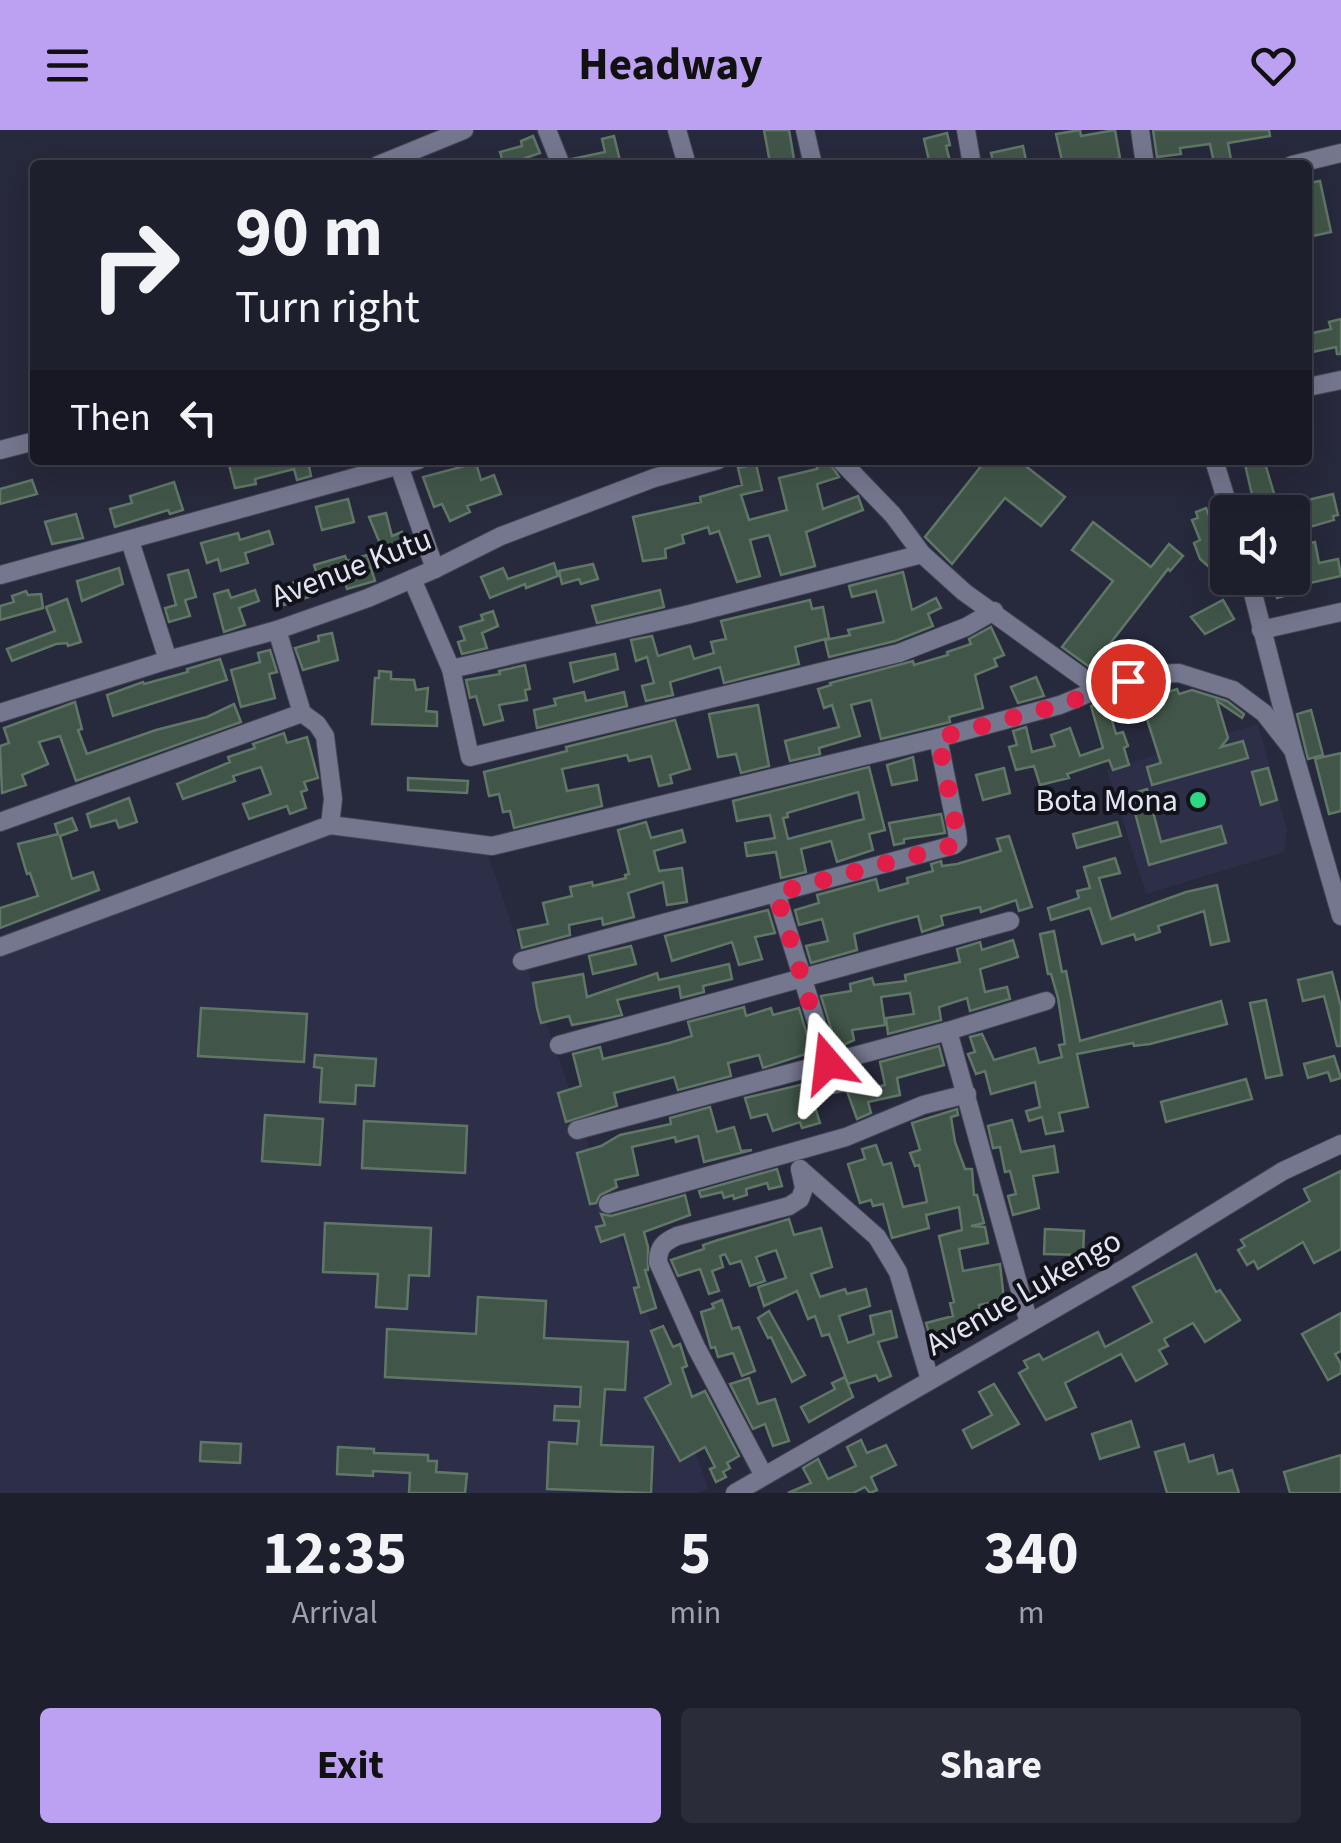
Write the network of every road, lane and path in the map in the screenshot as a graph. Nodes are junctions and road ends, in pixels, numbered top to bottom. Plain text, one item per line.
1 (464, 130) edge
2 (548, 130) edge
3 (677, 130) edge
4 (806, 130) edge
5 (966, 130) edge
6 (1140, 130) edge
7 (1341, 152) edge
8 (390, 160) edge
9 (559, 160) edge
10 (686, 160) edge
11 (812, 160) edge
12 (971, 160) edge
13 (1144, 160) edge
14 (1311, 160) edge
15 (1341, 380) edge
16 (1312, 386) edge
17 (30, 442) edge
18 (0, 450) edge
19 (391, 465) edge
20 (399, 465) edge
21 (680, 465) edge
22 (845, 465) edge
23 (1216, 465) edge
24 (650, 469) edge
25 (1225, 495) edge
26 (130, 540) junction
27 (922, 554) junction
28 (435, 570) junction
29 (0, 575) edge
30 (412, 579) junction
31 (1253, 595) edge
32 (994, 611) junction
33 (1341, 612) edge
34 (277, 630) junction
35 (1261, 630) junction
36 (168, 660) junction
37 (451, 669) junction
38 (1099, 689) junction
39 (0, 713) edge
40 (302, 714) junction
41 (938, 738) junction
42 (1293, 750) junction
43 (0, 822) edge
44 (330, 825) junction
45 (1336, 885) edge
46 (776, 893) junction
47 (1341, 916) edge
48 (1010, 922) dead end
49 (0, 947) edge
50 (522, 960) dead end
51 (803, 979) junction
52 (1046, 1001) dead end
53 (948, 1031) junction
54 (559, 1045) dead end
55 (828, 1063) junction
56 (966, 1094) junction
57 (577, 1130) dead end
58 (1341, 1144) edge
59 (785, 1154) junction
60 (800, 1169) junction
61 (608, 1204) dead end
62 (1029, 1323) junction
63 (930, 1380) junction
64 (764, 1476) junction
65 (735, 1493) edge

1 - 8 street
2 - 9 street
3 - 10 street
4 - 11 street
5 - 12 street
6 - 13 street
7 - 14 street
15 - 16 street
17 - 18 street
19 - 26 street
20 - 28 street
21 - 24 street, Avenue Kutu
22 - 27 street
23 - 25 street
24 - 28 street, Avenue Kutu
26 - 29 street
26 - 36 street
27 - 32 street
27 - 37 street
28 - 30 street, Avenue Kutu
30 - 34 street, Avenue Kutu
30 - 37 street
31 - 35 street
32 - 37 street
32 - 38 street
33 - 35 street
34 - 36 street, Avenue Kutu
34 - 40 street
35 - 42 street
36 - 39 street, Avenue Kutu
38 - 41 street
38 - 42 street
40 - 43 street
40 - 44 street
41 - 44 street
41 - 46 street
42 - 45 street
44 - 49 street
45 - 47 street
46 - 50 street
46 - 51 street
48 - 51 street
51 - 54 street
51 - 55 street
52 - 53 street
53 - 55 street
53 - 56 street
55 - 57 street
56 - 59 street
56 - 62 street
58 - 62 street, Avenue Lukengo
59 - 60 street
59 - 61 street
60 - 63 street
60 - 64 street
62 - 63 street, Avenue Lukengo
63 - 64 street, Avenue Lukengo
64 - 65 street, Avenue Lukengo

